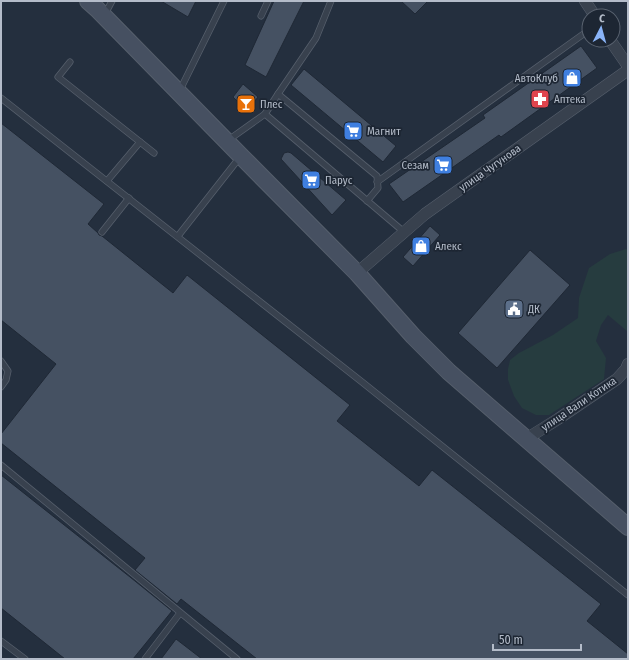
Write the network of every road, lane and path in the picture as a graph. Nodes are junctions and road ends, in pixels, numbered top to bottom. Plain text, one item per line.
1 (88, 1) edge
2 (112, 1) edge
3 (224, 1) edge
4 (268, 1) edge
5 (331, 1) edge
6 (104, 16) junction
7 (261, 16) dead end
8 (581, 36) edge
9 (616, 48) edge
10 (70, 62) dead end
11 (628, 66) edge
12 (628, 70) edge
13 (179, 92) junction
14 (278, 94) junction
15 (1, 98) edge
16 (265, 114) junction
17 (226, 141) junction
18 (140, 142) junction
19 (154, 153) dead end
20 (241, 156) junction
21 (107, 181) junction
22 (377, 182) junction
23 (129, 198) junction
24 (367, 200) junction
25 (102, 232) dead end
26 (404, 232) junction
27 (178, 236) junction
28 (357, 274) junction
29 (1, 361) edge
30 (627, 367) edge
31 (1, 387) edge
32 (526, 439) junction
33 (1, 465) edge
34 (628, 527) edge
35 (628, 595) edge
36 (180, 613) junction
37 (1, 641) edge
38 (25, 659) edge
39 (145, 659) edge
40 (237, 659) edge

1 - 6 main road
2 - 6 lane
3 - 13 lane
4 - 7 lane
5 - 14 lane
6 - 13 main road
8 - 22 lane
9 - 11 street
10 - 18 lane
12 - 26 street, улица Чугунова
13 - 17 main road
14 - 16 lane
14 - 22 lane
15 - 21 lane
16 - 17 lane
16 - 24 lane
17 - 20 main road
18 - 19 lane
18 - 21 lane
20 - 27 lane
20 - 28 main road
21 - 23 lane
22 - 24 lane
23 - 25 lane
23 - 27 lane
24 - 26 lane
26 - 28 street, улица Чугунова
27 - 35 lane
28 - 32 main road
29 - 31 lane
30 - 32 street, улица Вали Котика
32 - 34 main road
33 - 36 lane
36 - 39 lane
36 - 40 lane
37 - 38 lane

